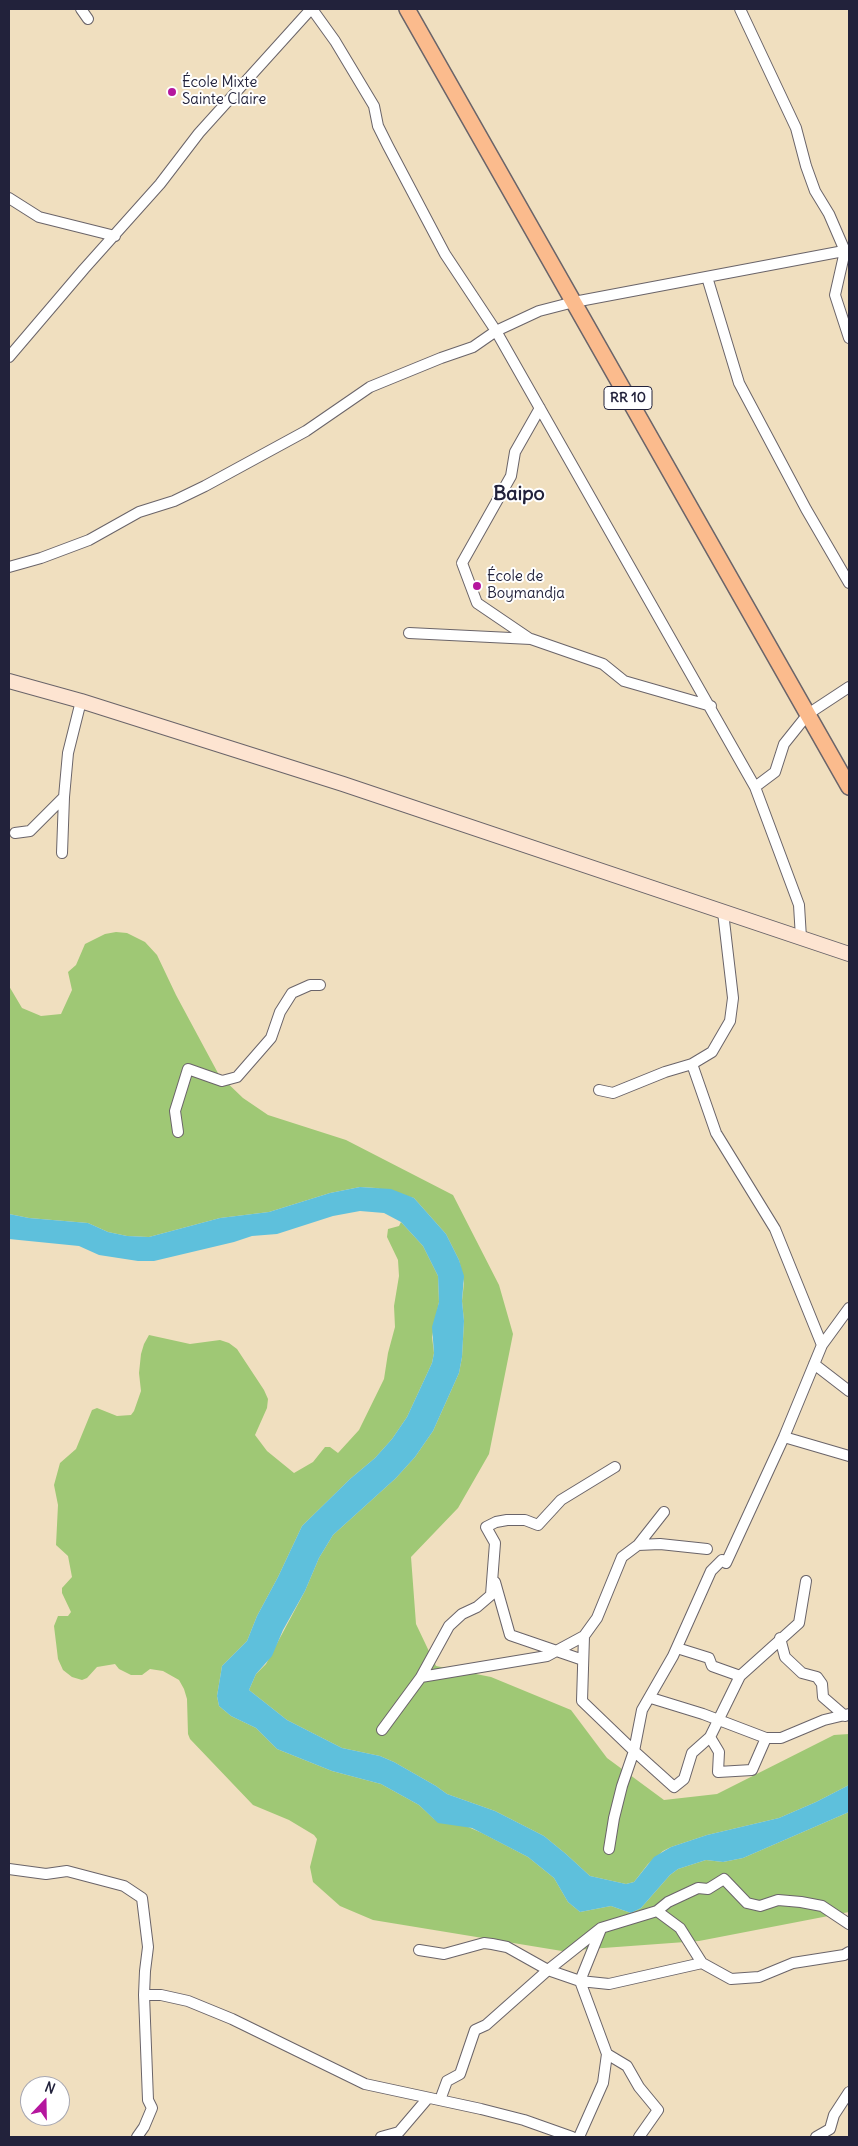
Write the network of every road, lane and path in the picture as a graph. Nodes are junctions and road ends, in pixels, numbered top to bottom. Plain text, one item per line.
1 (81, 9) edge
2 (312, 9) edge
3 (407, 9) edge
4 (740, 9) edge
5 (88, 19) dead end
6 (9, 198) edge
7 (115, 236) junction
8 (847, 250) edge
9 (707, 277) junction
10 (574, 302) junction
11 (496, 330) junction
12 (849, 338) edge
13 (9, 357) edge
14 (540, 408) junction
15 (9, 567) edge
16 (849, 583) edge
17 (409, 633) dead end
18 (531, 639) junction
19 (9, 681) edge
20 (849, 687) edge
21 (81, 701) junction
22 (711, 706) junction
23 (808, 714) junction
24 (755, 787) junction
25 (849, 787) edge
26 (64, 797) junction
27 (14, 832) dead end
28 (62, 853) dead end
29 (723, 912) junction
30 (801, 938) junction
31 (849, 954) edge
32 (320, 985) dead end
33 (692, 1064) junction
34 (600, 1090) dead end
35 (178, 1132) dead end
36 (849, 1308) edge
37 (822, 1345) junction
38 (814, 1364) junction
39 (849, 1391) edge
40 (784, 1436) junction
41 (848, 1456) edge
42 (615, 1467) dead end
43 (664, 1512) dead end
44 (638, 1546) junction
45 (707, 1549) dead end
46 (493, 1574) junction
47 (806, 1581) dead end
48 (584, 1636) junction
49 (780, 1638) junction
50 (677, 1648) junction
51 (556, 1651) junction
52 (583, 1660) junction
53 (421, 1676) junction
54 (740, 1676) junction
55 (651, 1698) junction
56 (847, 1715) edge
57 (718, 1720) junction
58 (382, 1730) dead end
59 (710, 1737) junction
60 (766, 1738) junction
61 (634, 1752) junction
62 (609, 1849) dead end
63 (9, 1869) edge
64 (657, 1911) junction
65 (849, 1924) edge
66 (601, 1928) junction
67 (419, 1950) dead end
68 (849, 1952) edge
69 (702, 1963) junction
70 (548, 1970) junction
71 (580, 1980) junction
72 (144, 1995) junction
73 (606, 2054) junction
74 (849, 2092) edge
75 (428, 2098) junction
76 (440, 2100) junction
77 (137, 2137) edge
78 (381, 2137) edge
79 (572, 2137) edge
80 (579, 2137) edge
81 (639, 2137) edge
82 (816, 2137) edge

1 - 5 street
2 - 7 street
2 - 11 street
3 - 10 main road, RR 10
4 - 8 street
6 - 7 street
7 - 13 street
8 - 9 street
8 - 12 street
9 - 10 street
9 - 16 street
10 - 11 street
10 - 23 main road, RR 10
11 - 14 street
11 - 15 street
14 - 18 street
14 - 22 street
17 - 18 street
18 - 22 street
19 - 21 street
20 - 23 street
21 - 26 street
21 - 29 street
22 - 24 street
23 - 24 street
23 - 25 main road, RR 10
24 - 30 street
26 - 27 street
26 - 28 street
29 - 30 street
29 - 33 street
30 - 31 street
32 - 35 street
33 - 34 street
33 - 37 street
36 - 37 street
37 - 38 street
38 - 39 street
38 - 40 street
40 - 41 street
40 - 50 street
42 - 46 street
43 - 44 street
44 - 45 street
44 - 48 street
46 - 51 street
46 - 53 street
47 - 49 street
48 - 51 street
48 - 52 street
49 - 54 street
49 - 56 street
50 - 54 street
50 - 55 street
51 - 52 street
51 - 53 street
52 - 61 street
53 - 58 street
54 - 57 street
55 - 57 street
55 - 61 street
56 - 60 street
57 - 59 street
57 - 60 street
59 - 60 street
59 - 61 street
61 - 62 street
63 - 72 street
64 - 65 street
64 - 66 street
64 - 69 street
66 - 70 street
66 - 71 street
67 - 70 street
68 - 69 street
69 - 71 street
70 - 71 street
70 - 76 street
71 - 73 street
72 - 75 street
72 - 77 street
73 - 80 street
73 - 81 street
74 - 82 street
75 - 76 street
75 - 78 street
76 - 79 street

